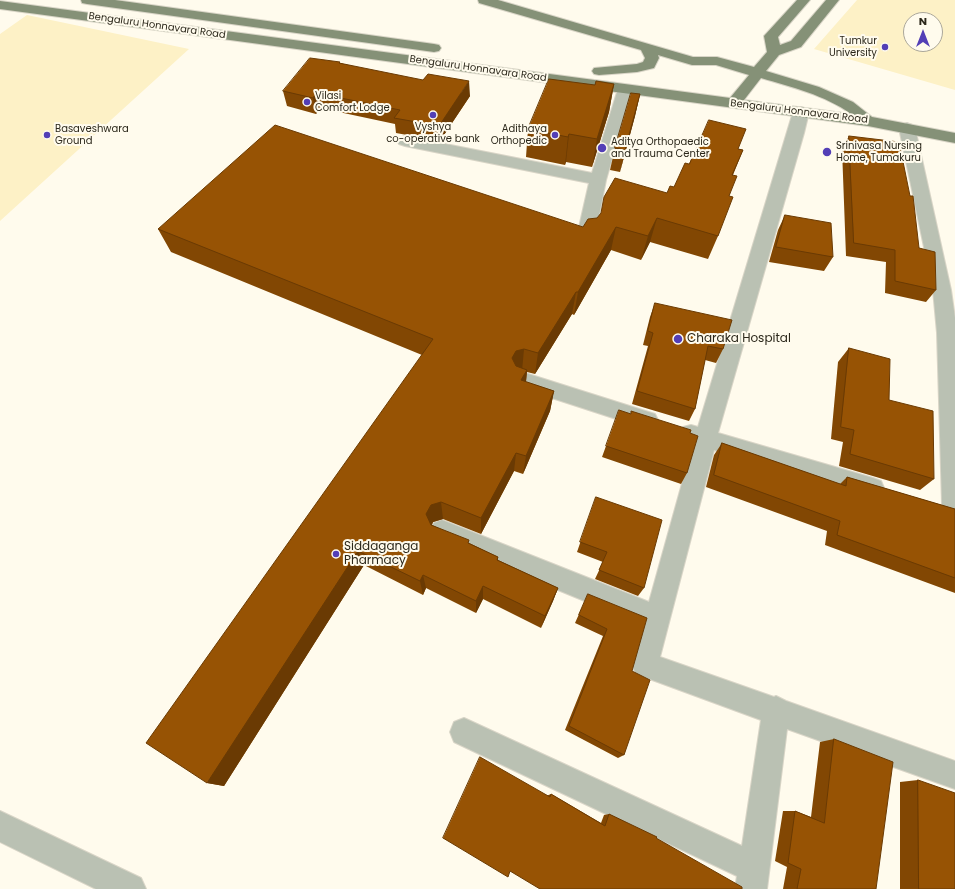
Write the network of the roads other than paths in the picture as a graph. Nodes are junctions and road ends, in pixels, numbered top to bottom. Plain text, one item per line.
1 (87, 0) edge
2 (484, 0) edge
3 (804, 0) edge
4 (833, 0) edge
5 (0, 5) edge
6 (657, 37) dead end
7 (647, 48) junction
8 (450, 50) dead end
9 (774, 52) junction
10 (717, 61) junction
11 (584, 69) dead end
12 (599, 71) junction
13 (756, 72) junction
14 (651, 78) dead end
15 (727, 88) dead end
16 (625, 89) junction
17 (749, 91) junction
18 (733, 104) junction
19 (795, 104) junction
20 (848, 105) junction
21 (871, 114) junction
22 (932, 120) dead end
23 (955, 125) edge
24 (907, 128) junction
25 (955, 138) edge
26 (405, 141) dead end
27 (598, 180) junction
28 (586, 236) edge
29 (522, 380) edge
30 (706, 438) junction
31 (893, 494) edge
32 (931, 505) edge
33 (954, 512) edge
34 (442, 531) edge
35 (955, 538) edge
36 (658, 618) junction
37 (776, 710) junction
38 (464, 732) dead end
39 (955, 775) edge
40 (0, 826) edge
41 (752, 879) edge
42 (130, 889) edge

1 - 8 main road, Bengaluru Honnavara Road
2 - 7 main road
3 - 9 main road
4 - 9 main road
5 - 16 main road, Bengaluru Honnavara Road
6 - 10 main road
7 - 10 main road
7 - 12 main road
9 - 13 main road
10 - 13 main road
11 - 12 main road
12 - 14 main road
13 - 17 main road
13 - 20 main road
15 - 17 main road, Bengaluru Honnavara Road
16 - 18 main road, Bengaluru Honnavara Road
16 - 27 street
17 - 18 main road
18 - 19 main road, Bengaluru Honnavara Road
19 - 20 main road, Bengaluru Honnavara Road
19 - 21 main road, Bengaluru Honnavara Road
19 - 30 street
20 - 21 main road
21 - 24 main road, Bengaluru Honnavara Road
22 - 23 main road
24 - 25 main road, Bengaluru Honnavara Road
24 - 33 street
26 - 27 street
27 - 28 street
29 - 30 street
30 - 31 street
30 - 36 street
32 - 33 street
33 - 35 street
34 - 36 street
36 - 37 street
37 - 39 street
37 - 41 street
38 - 41 street
40 - 42 street

